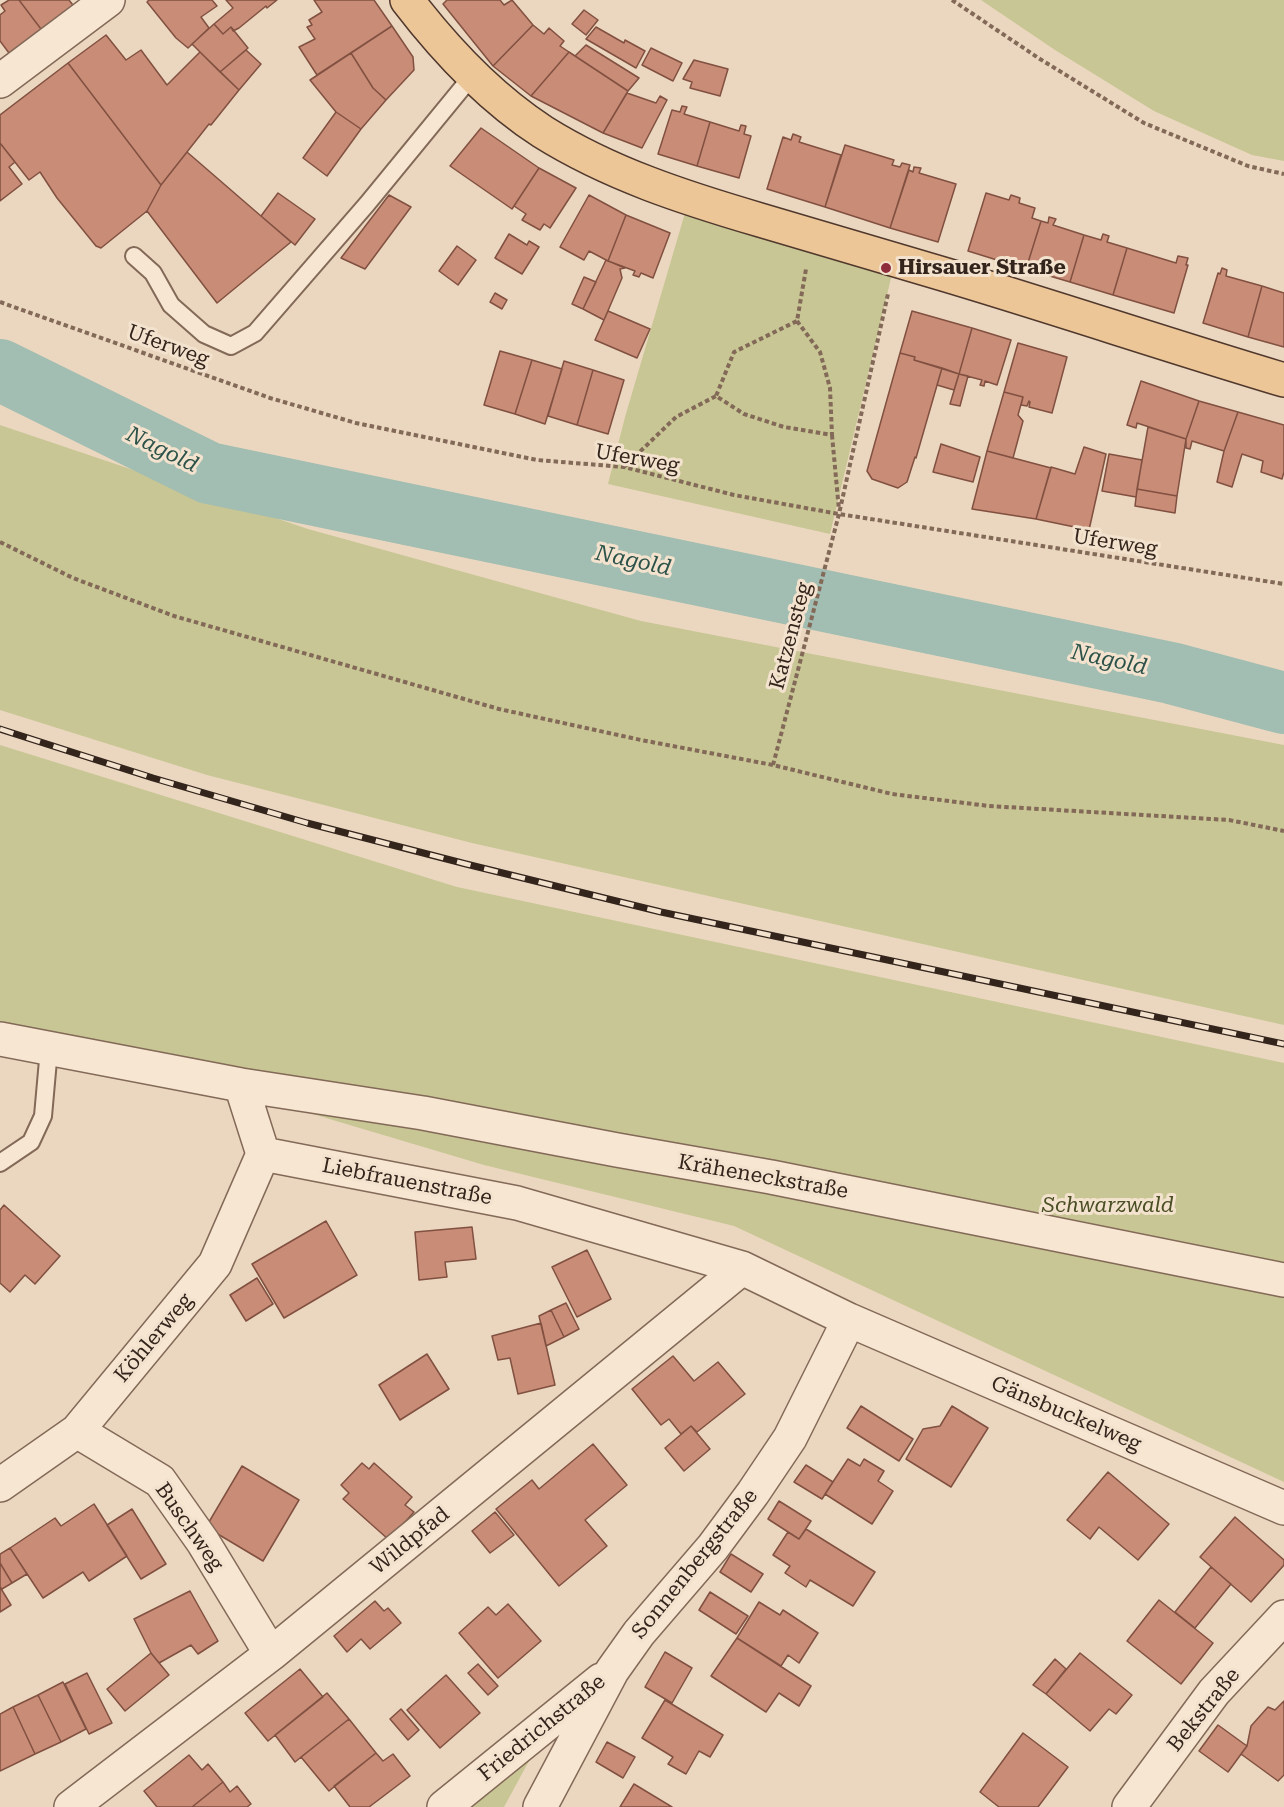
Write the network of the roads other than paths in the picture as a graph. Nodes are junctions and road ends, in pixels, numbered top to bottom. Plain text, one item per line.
1 (108, 0) edge
2 (407, 0) edge
3 (472, 76) junction
4 (0, 81) edge
5 (134, 256) dead end
6 (1284, 380) edge
7 (0, 1039) edge
8 (50, 1049) junction
9 (241, 1085) junction
10 (263, 1154) junction
11 (0, 1163) edge
12 (742, 1268) junction
13 (1284, 1280) edge
14 (849, 1320) junction
15 (77, 1431) junction
16 (0, 1485) edge
17 (1284, 1508) edge
18 (1284, 1617) edge
19 (271, 1654) junction
20 (612, 1671) junction
21 (71, 1807) edge
22 (444, 1807) edge
23 (540, 1807) edge
24 (1129, 1807) edge

1 - 4 street
2 - 3 main road
3 - 5 lane
3 - 6 main road
7 - 8 street
8 - 9 street
8 - 11 lane
9 - 10 street
9 - 13 street, Kräheneckstraße
10 - 12 street, Liebfrauenstraße
10 - 15 street, Köhlerweg
12 - 14 street, Liebfrauenstraße
12 - 19 street, Wildpfad
14 - 17 street, Gänsbuckelweg
14 - 20 street, Sonnenbergstraße
15 - 16 street, Köhlerweg
15 - 19 street, Buschweg
18 - 24 street, Bekstraße
19 - 21 street, Wildpfad
20 - 22 street, Friedrichstraße
20 - 23 street, Sonnenbergstraße

